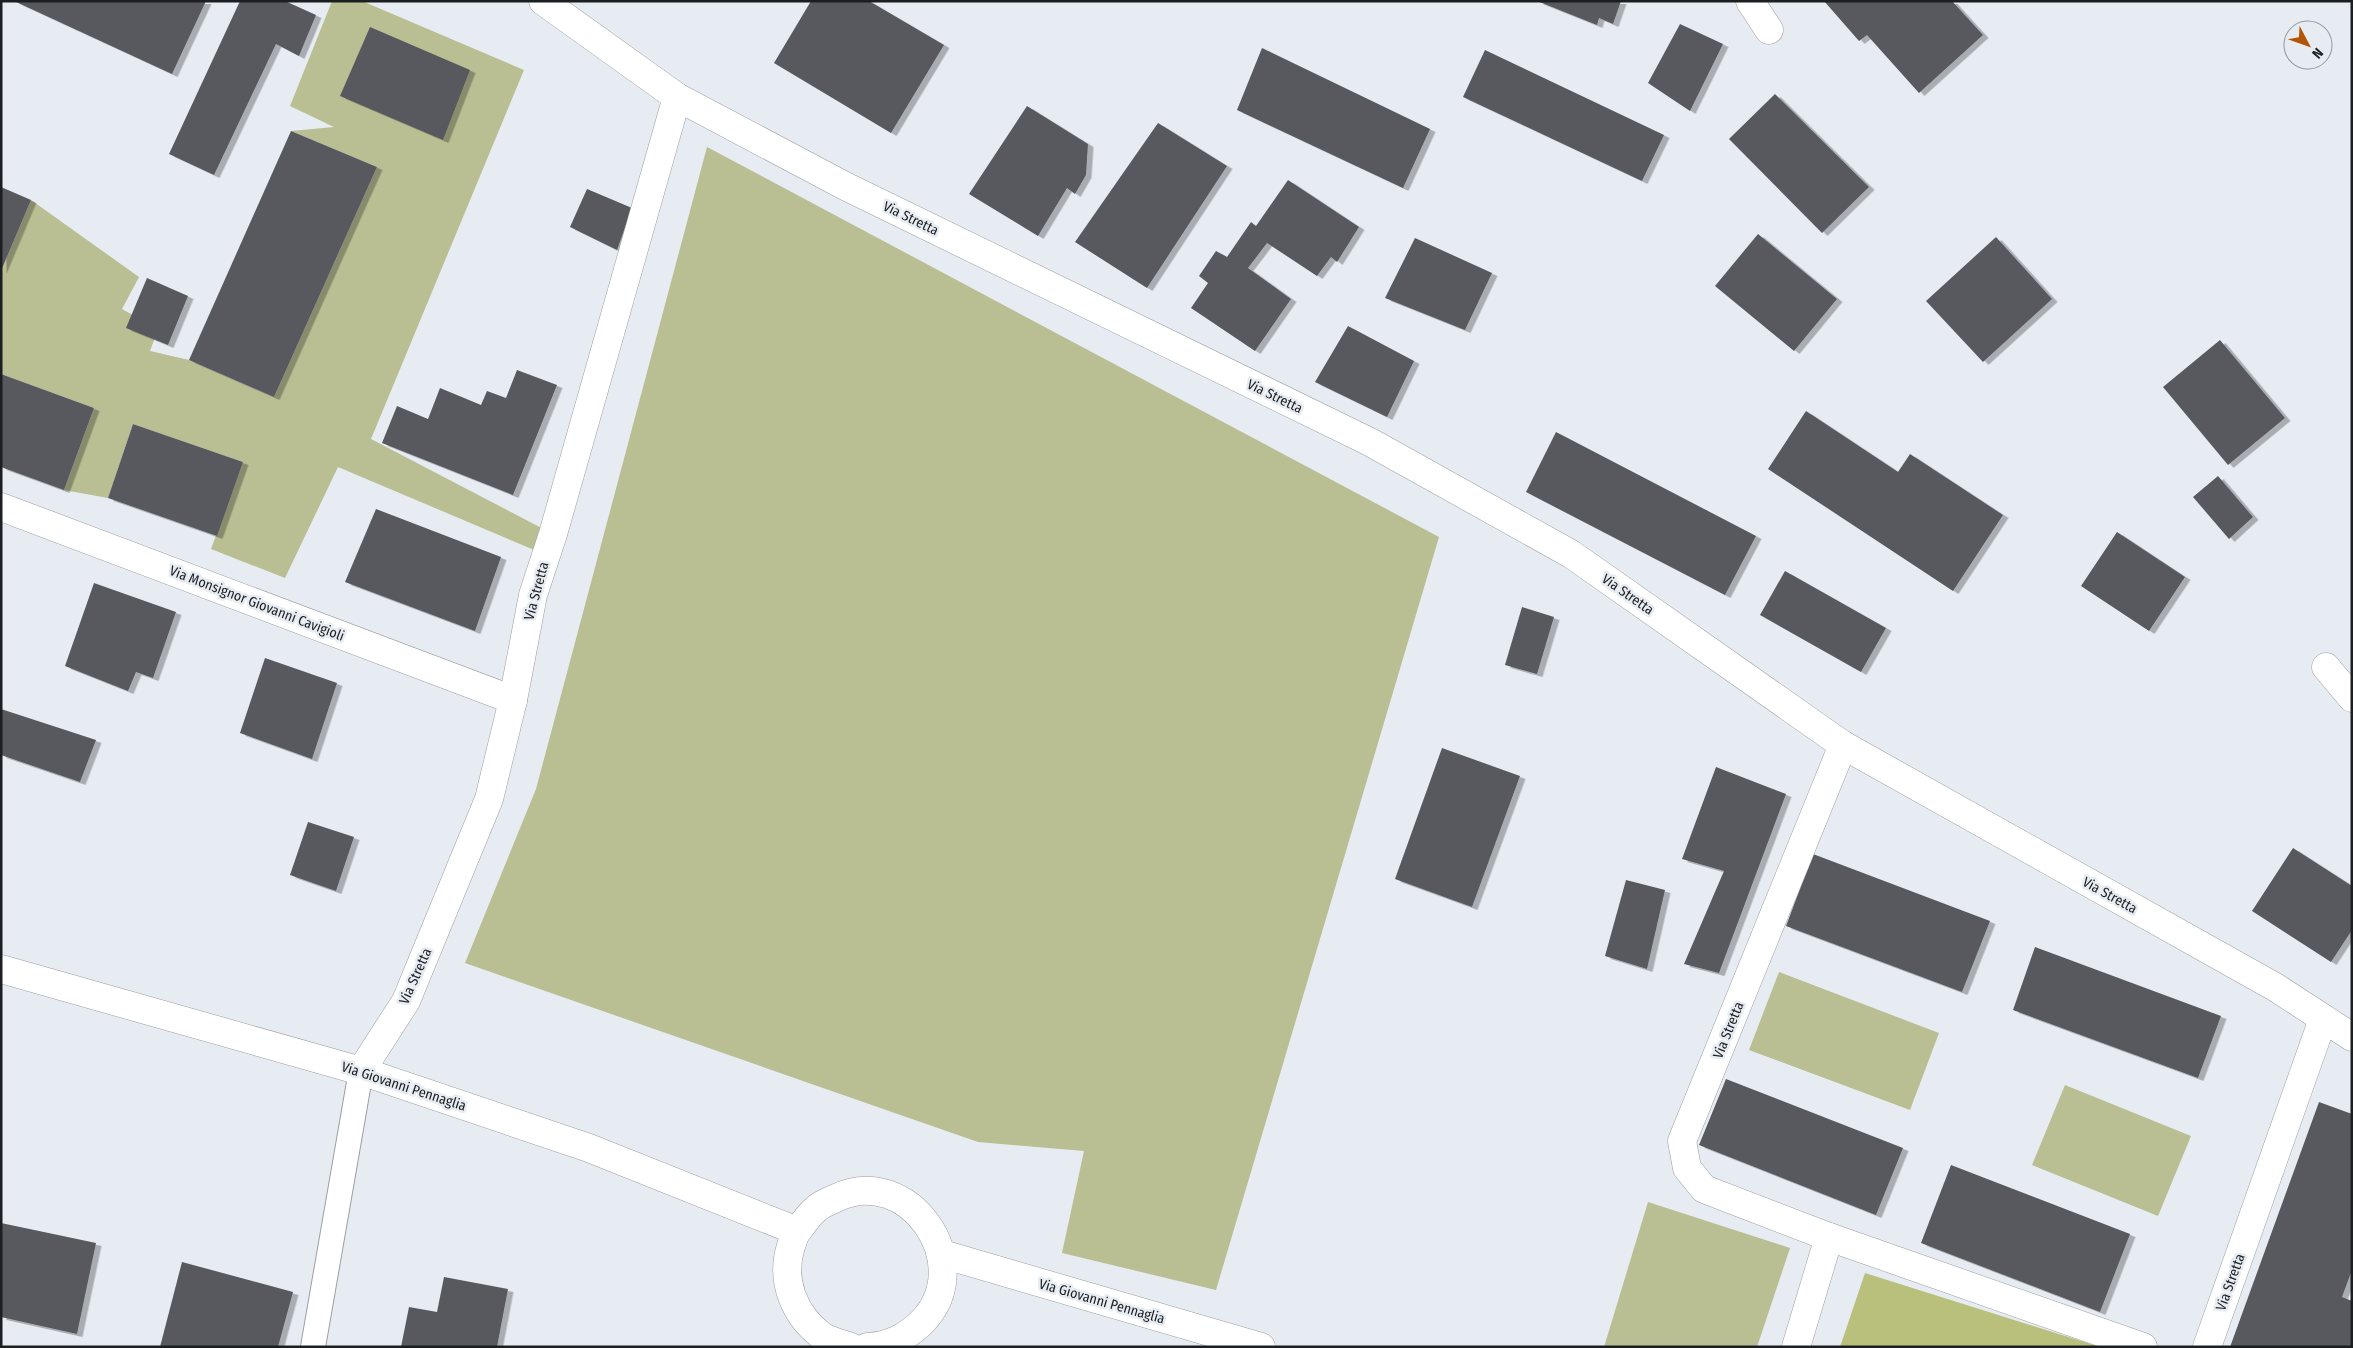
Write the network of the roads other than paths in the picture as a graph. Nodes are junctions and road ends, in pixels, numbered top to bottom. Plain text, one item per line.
1 (543, 1) edge
2 (1750, 1) edge
3 (1769, 30) dead end
4 (677, 96) junction
5 (1, 507) edge
6 (2326, 667) dead end
7 (2352, 698) edge
8 (513, 700) junction
9 (1843, 746) junction
10 (1, 969) edge
11 (2324, 1019) junction
12 (2352, 1037) edge
13 (361, 1071) junction
14 (797, 1231) junction
15 (1829, 1237) junction
16 (942, 1254) junction
17 (313, 1347) edge
18 (851, 1347) edge
19 (867, 1347) edge
20 (1261, 1347) edge
21 (1796, 1347) edge
22 (2143, 1347) edge
23 (2207, 1347) edge

1 - 4 street, Via Stretta
2 - 3 street
4 - 8 street, Via Stretta
4 - 9 street, Via Stretta
5 - 8 street, Via Monsignor Giovanni Cavigioli
6 - 7 street
8 - 13 street, Via Stretta
9 - 11 street, Via Stretta
9 - 15 street, Via Stretta
10 - 13 street, Via Giovanni Pennaglia
11 - 12 street, Via Stretta
11 - 23 street, Via Stretta
13 - 14 street, Via Giovanni Pennaglia
13 - 17 lane
14 - 16 street
14 - 18 street
15 - 21 street
15 - 22 street, Via Stretta
16 - 19 street
16 - 20 street, Via Giovanni Pennaglia

